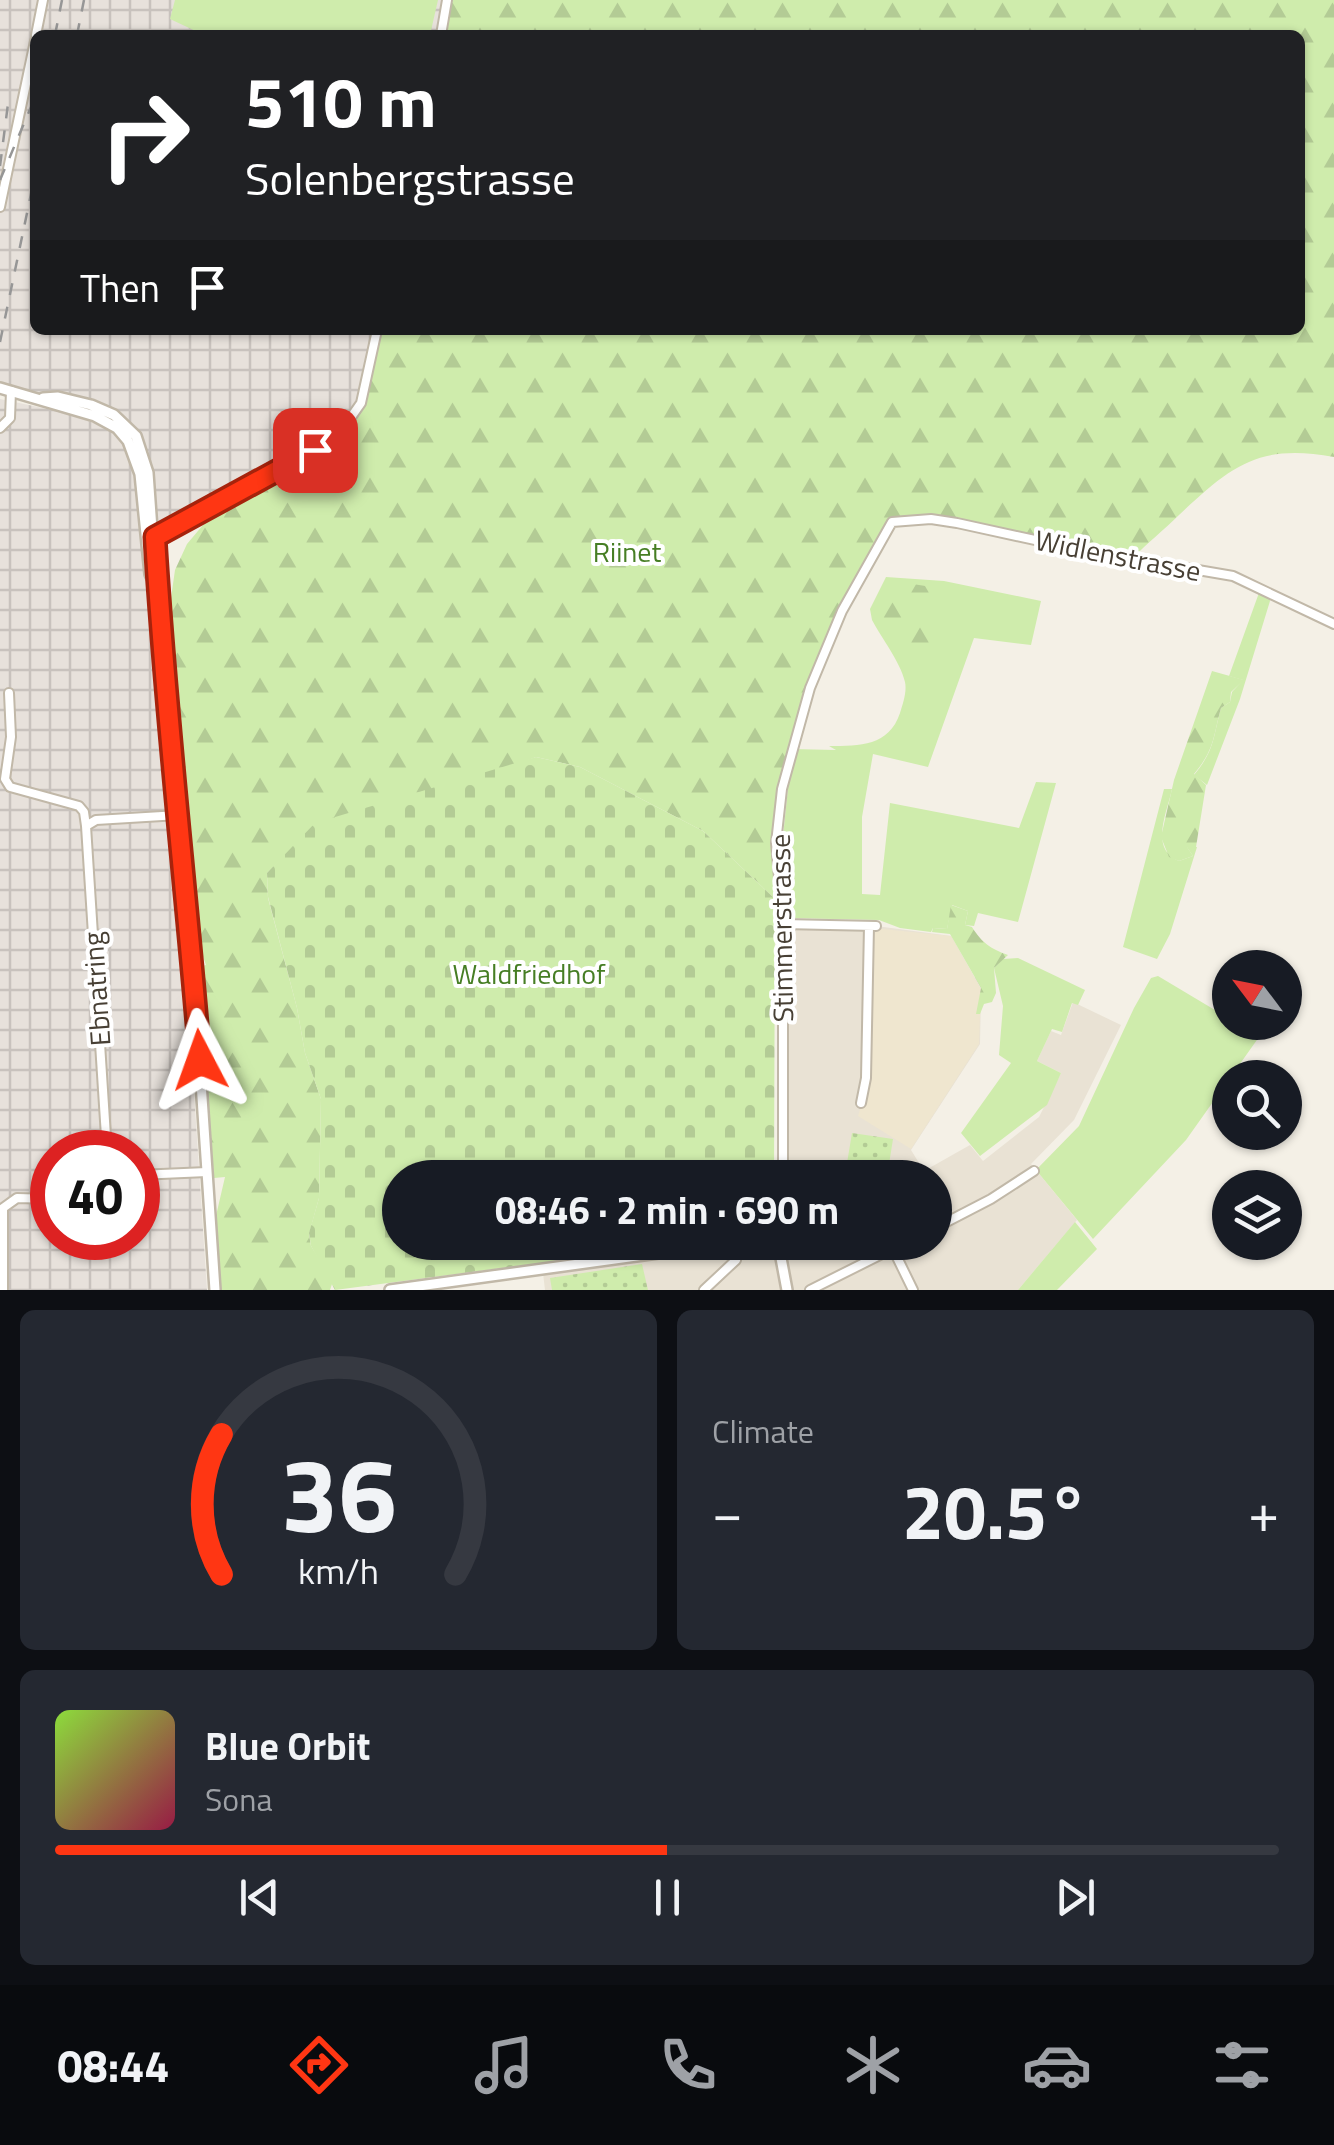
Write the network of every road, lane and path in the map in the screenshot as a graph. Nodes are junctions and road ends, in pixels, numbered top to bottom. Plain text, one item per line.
1 (44, 0) edge
2 (447, 0) edge
3 (38, 30) edge
4 (442, 30) edge
5 (30, 66) edge
6 (0, 206) edge
7 (376, 335) edge
8 (6, 389) edge
9 (0, 428) edge
10 (892, 522) joint
11 (150, 537) junction
12 (1334, 624) edge
13 (9, 693) dead end
14 (179, 815) junction
15 (86, 826) junction
16 (783, 924) junction
17 (861, 1103) dead end
18 (106, 1130) edge
19 (783, 1160) edge
20 (1034, 1170) dead end
21 (207, 1172) junction
22 (160, 1173) edge
23 (30, 1198) edge
24 (952, 1219) edge
25 (608, 1260) edge
26 (736, 1260) edge
27 (783, 1260) edge
28 (871, 1260) edge
29 (898, 1260) edge
30 (3, 1290) edge
31 (215, 1290) edge
32 (390, 1290) edge
33 (704, 1290) edge
34 (787, 1290) edge
35 (810, 1290) edge
36 (913, 1290) edge

1 - 3 street
2 - 4 street
5 - 6 street
7 - 11 street
8 - 9 street
8 - 11 street
10 - 12 street, Widlenstrasse
10 - 16 street, Stimmerstrasse
11 - 14 street
13 - 15 street, Ebnatring
14 - 15 street
14 - 21 street
15 - 18 street, Ebnatring
16 - 17 street
16 - 19 street, Stimmerstrasse
20 - 24 street
21 - 22 street
21 - 31 street
23 - 30 street
25 - 32 street
26 - 33 street
27 - 34 street
28 - 35 street
29 - 36 street

